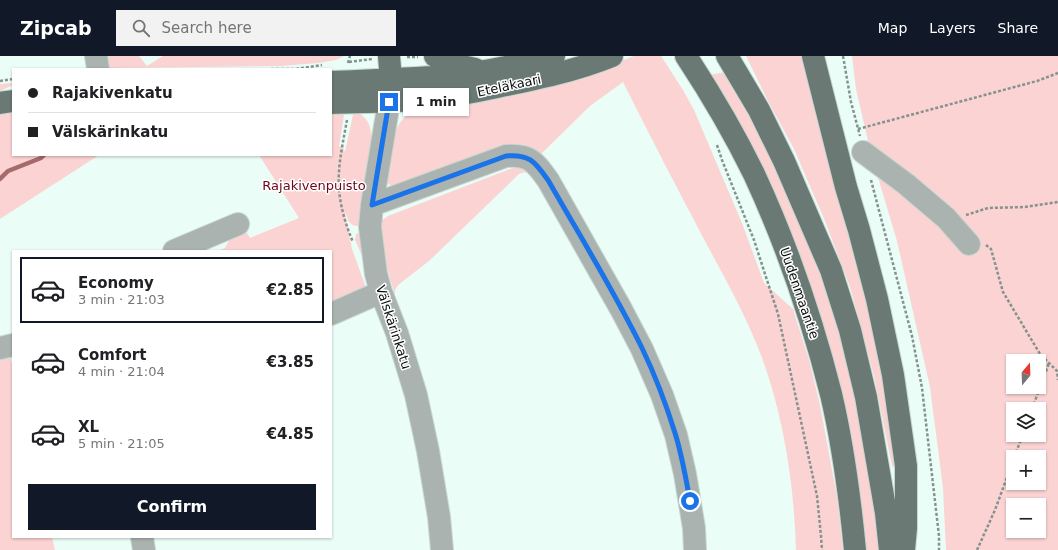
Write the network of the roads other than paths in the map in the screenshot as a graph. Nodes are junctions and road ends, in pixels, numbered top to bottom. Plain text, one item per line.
1 (96, 56) edge
2 (427, 56) edge
3 (554, 56) edge
4 (612, 56) edge
5 (686, 56) edge
6 (813, 56) edge
7 (396, 57) edge
8 (728, 58) edge
9 (98, 68) edge
10 (482, 71) junction
11 (332, 73) edge
12 (390, 80) junction
13 (12, 101) edge
14 (389, 102) junction
15 (0, 103) edge
16 (332, 103) edge
17 (864, 152) dead end
18 (372, 205) junction
19 (238, 224) dead end
20 (969, 244) dead end
21 (176, 250) edge
22 (382, 292) junction
23 (332, 314) edge
24 (12, 345) edge
25 (0, 348) edge
26 (142, 538) edge
27 (144, 550) edge
28 (442, 550) edge
29 (695, 550) edge
30 (856, 550) edge
31 (890, 550) edge
32 (904, 550) edge

1 - 9 street
2 - 10 main road
3 - 10 main road, Eteläkaari
4 - 14 main road, Eteläkaari
5 - 30 main road, Uudenmaantie
6 - 32 main road
7 - 12 main road
8 - 31 main road
10 - 12 main road, Eteläkaari
11 - 12 main road, Eteläkaari
12 - 14 main road
13 - 15 main road
14 - 16 main road, Eteläkaari
14 - 18 street, Välskärinkatu
17 - 20 street
18 - 22 street, Välskärinkatu
18 - 29 street
19 - 21 street
22 - 23 street
22 - 28 street, Välskärinkatu
24 - 25 street
26 - 27 street

